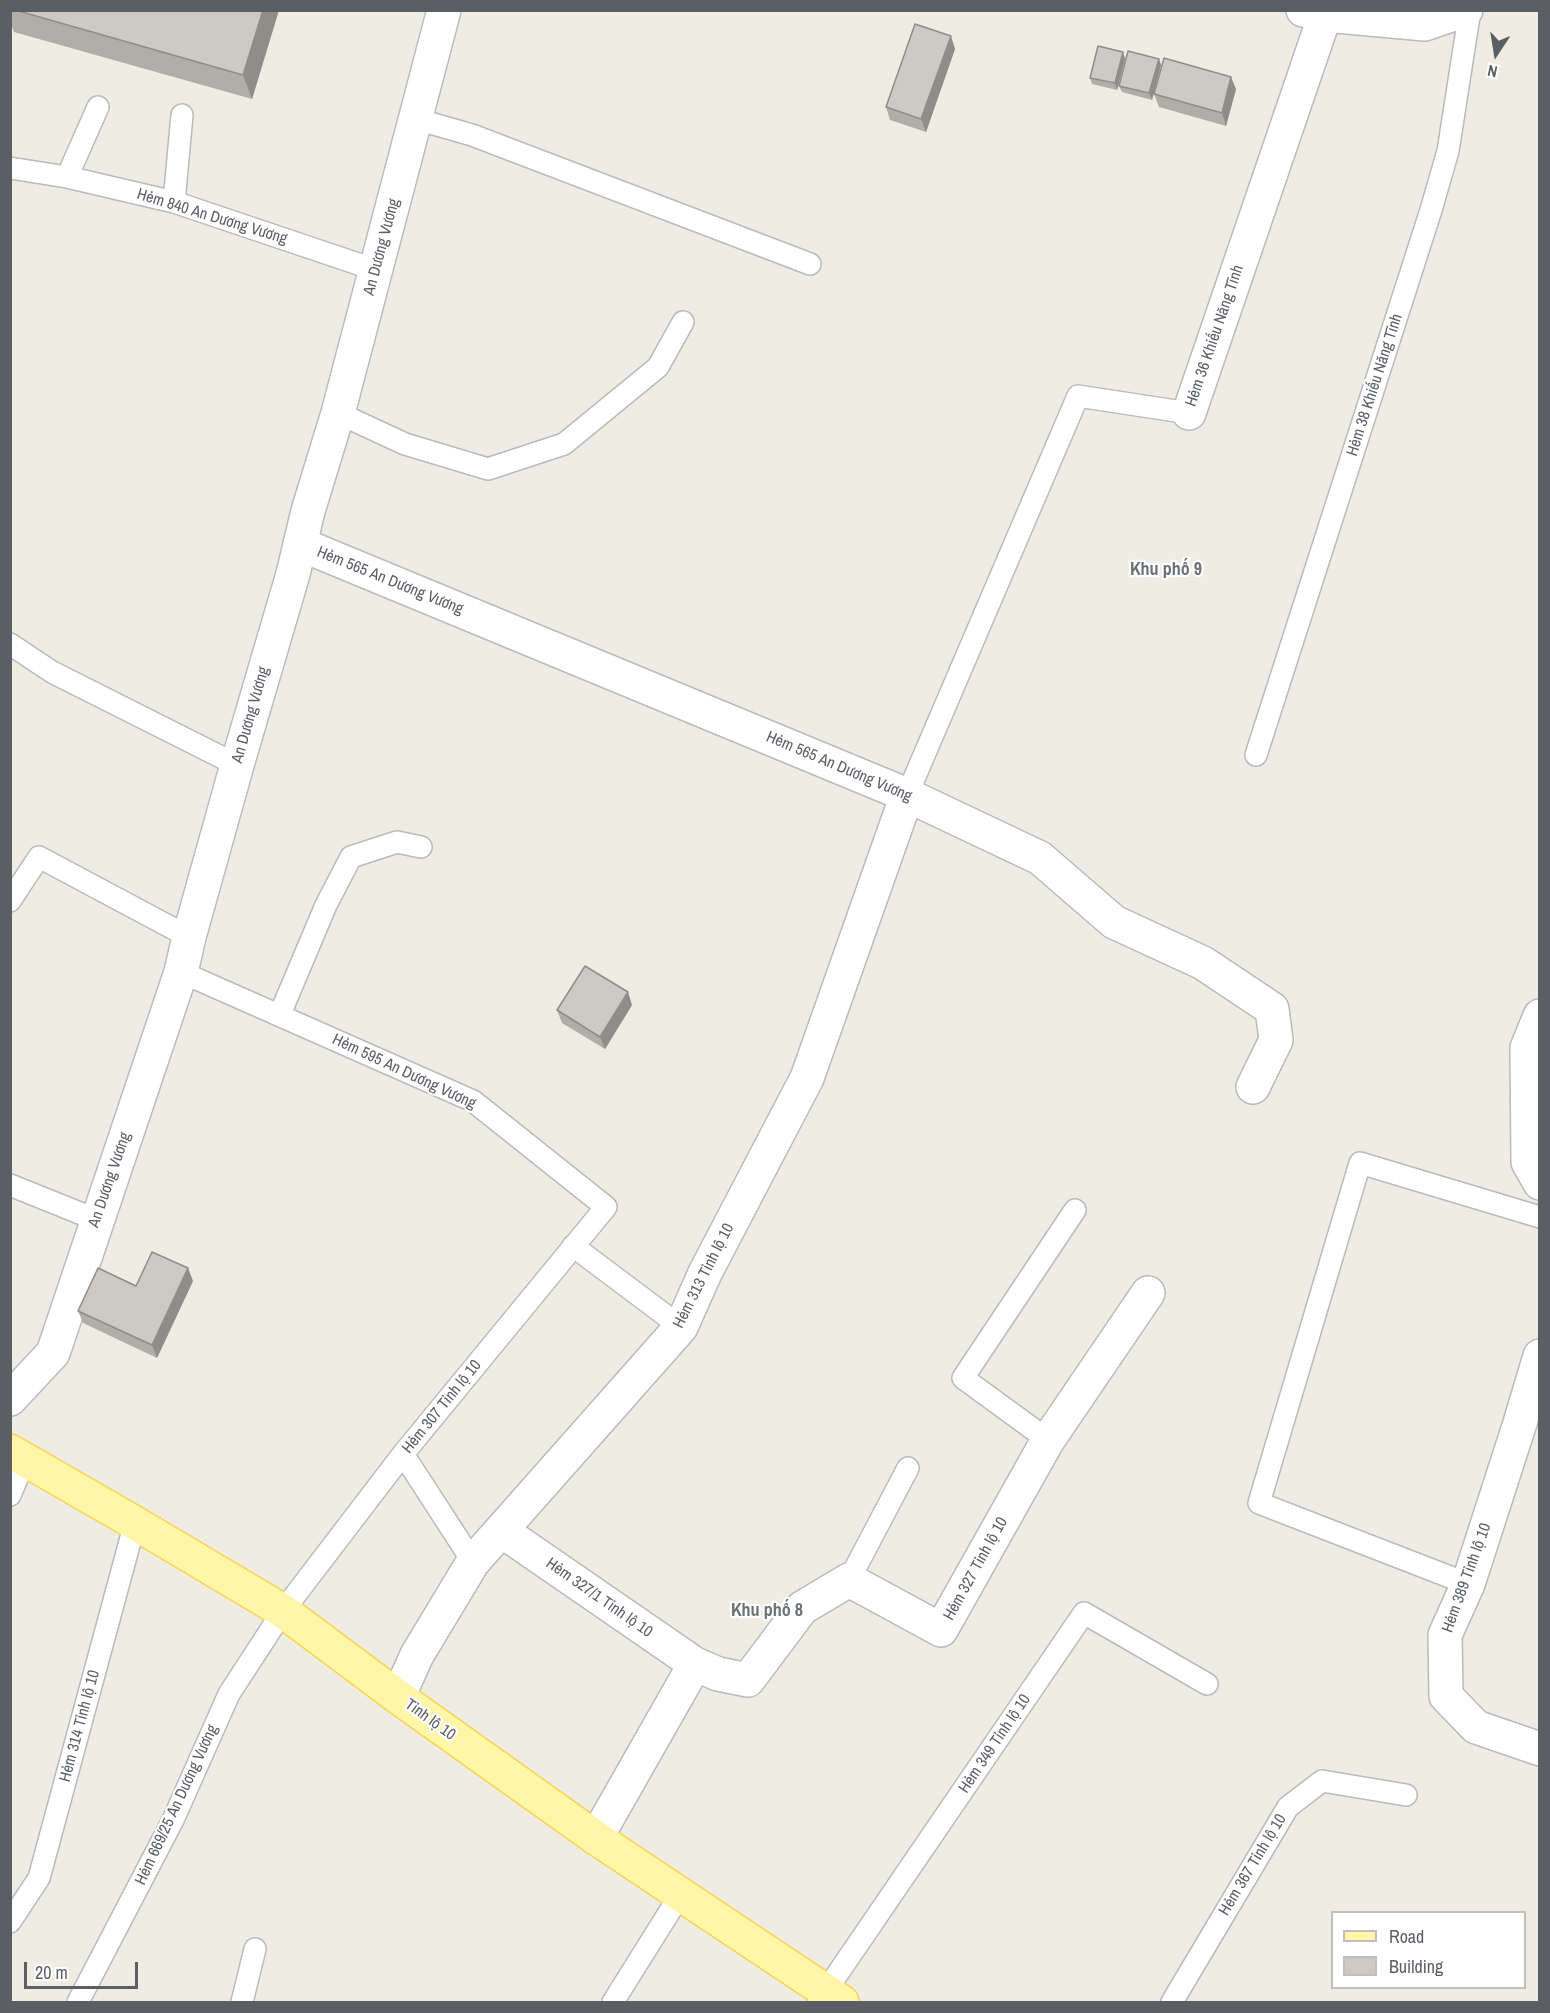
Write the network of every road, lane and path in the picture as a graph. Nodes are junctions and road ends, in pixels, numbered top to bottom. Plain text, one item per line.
1 (444, 10) edge
2 (1468, 10) edge
3 (1314, 13) edge
4 (98, 107) dead end
5 (182, 115) dead end
6 (416, 119) junction
7 (10, 168) edge
8 (67, 177) junction
9 (174, 202) junction
10 (810, 264) dead end
11 (376, 270) junction
12 (683, 322) dead end
13 (338, 413) junction
14 (1189, 413) joint
15 (300, 544) junction
16 (10, 644) edge
17 (1257, 755) dead end
18 (237, 765) junction
19 (907, 795) junction
20 (421, 847) dead end
21 (10, 901) edge
22 (189, 937) junction
23 (181, 972) junction
24 (280, 1014) junction
25 (1539, 1016) edge
26 (1252, 1088) dead end
27 (1539, 1184) edge
28 (10, 1185) edge
29 (606, 1207) joint
30 (1075, 1210) dead end
31 (1539, 1217) edge
32 (97, 1220) junction
33 (573, 1246) junction
34 (1148, 1293) dead end
35 (681, 1327) junction
36 (1539, 1356) edge
37 (10, 1399) edge
38 (1048, 1440) junction
39 (403, 1454) junction
40 (18, 1456) edge
41 (908, 1468) dead end
42 (10, 1495) edge
43 (135, 1523) junction
44 (502, 1530) junction
45 (473, 1562) junction
46 (849, 1580) junction
47 (1468, 1584) junction
48 (283, 1611) junction
49 (695, 1664) junction
50 (1207, 1684) dead end
51 (398, 1697) junction
52 (1539, 1749) edge
53 (1406, 1795) dead end
54 (596, 1838) junction
55 (680, 1895) junction
56 (10, 1922) edge
57 (255, 1950) dead end
58 (828, 1999) edge
59 (78, 2002) edge
60 (242, 2002) edge
61 (613, 2002) edge
62 (1172, 2002) edge

1 - 6 street, An Dương Vương
2 - 3 street
2 - 17 lane, Hẻm 38 Khiếu Năng Tĩnh
3 - 14 street, Hẻm 36 Khiếu Năng Tĩnh
4 - 8 lane
5 - 9 lane
6 - 10 lane
6 - 11 street, An Dương Vương
7 - 8 lane, Hẻm 840 An Dương Vương
8 - 9 lane, Hẻm 840 An Dương Vương
9 - 11 lane, Hẻm 840 An Dương Vương
11 - 13 street, An Dương Vương
12 - 13 lane
13 - 15 street, An Dương Vương
14 - 19 lane, Hẻm 36 Khiếu Năng Tĩnh
15 - 18 street, An Dương Vương
15 - 19 street, Hẻm 565 An Dương Vương
16 - 18 lane
18 - 22 street, An Dương Vương
19 - 26 street, Hẻm 565 An Dương Vương
19 - 35 street, Hẻm 313 Tỉnh lộ 10
20 - 24 lane
21 - 22 lane
22 - 23 street, An Dương Vương
23 - 24 lane, Hẻm 595 An Dương Vương
23 - 32 street, An Dương Vương
24 - 29 lane, Hẻm 595 An Dương Vương
25 - 27 street
28 - 32 lane
29 - 33 lane, Hẻm 307 Tỉnh lộ 10
30 - 38 lane
31 - 47 lane
32 - 37 street, An Dương Vương
33 - 35 lane
33 - 39 lane, Hẻm 307 Tỉnh lộ 10
34 - 38 street, Hẻm 327 Tỉnh lộ 10
35 - 44 street, Hẻm 313 Tỉnh lộ 10
36 - 47 street, Hẻm 389 Tỉnh lộ 10
38 - 46 street, Hẻm 327 Tỉnh lộ 10
39 - 45 lane
39 - 48 lane, Hẻm 307 Tỉnh lộ 10
40 - 42 lane
40 - 43 main road, Tỉnh lộ 10
41 - 46 lane
43 - 48 main road, Tỉnh lộ 10
43 - 56 lane, Hẻm 314 Tỉnh lộ 10
44 - 45 street, Hẻm 313 Tỉnh lộ 10
44 - 49 street, Hẻm 327/1 Tỉnh lộ 10
45 - 51 street, Hẻm 313 Tỉnh lộ 10
46 - 49 street
47 - 52 street, Hẻm 389 Tỉnh lộ 10
48 - 51 main road, Tỉnh lộ 10
48 - 59 lane, Hẻm 669/25 An Dương Vương
49 - 54 street
50 - 58 lane, Hẻm 349 Tỉnh lộ 10
51 - 54 main road, Tỉnh lộ 10
53 - 62 lane, Hẻm 367 Tỉnh lộ 10
54 - 55 main road, Tỉnh lộ 10
55 - 58 main road, Tỉnh lộ 10
55 - 61 lane
57 - 60 lane

